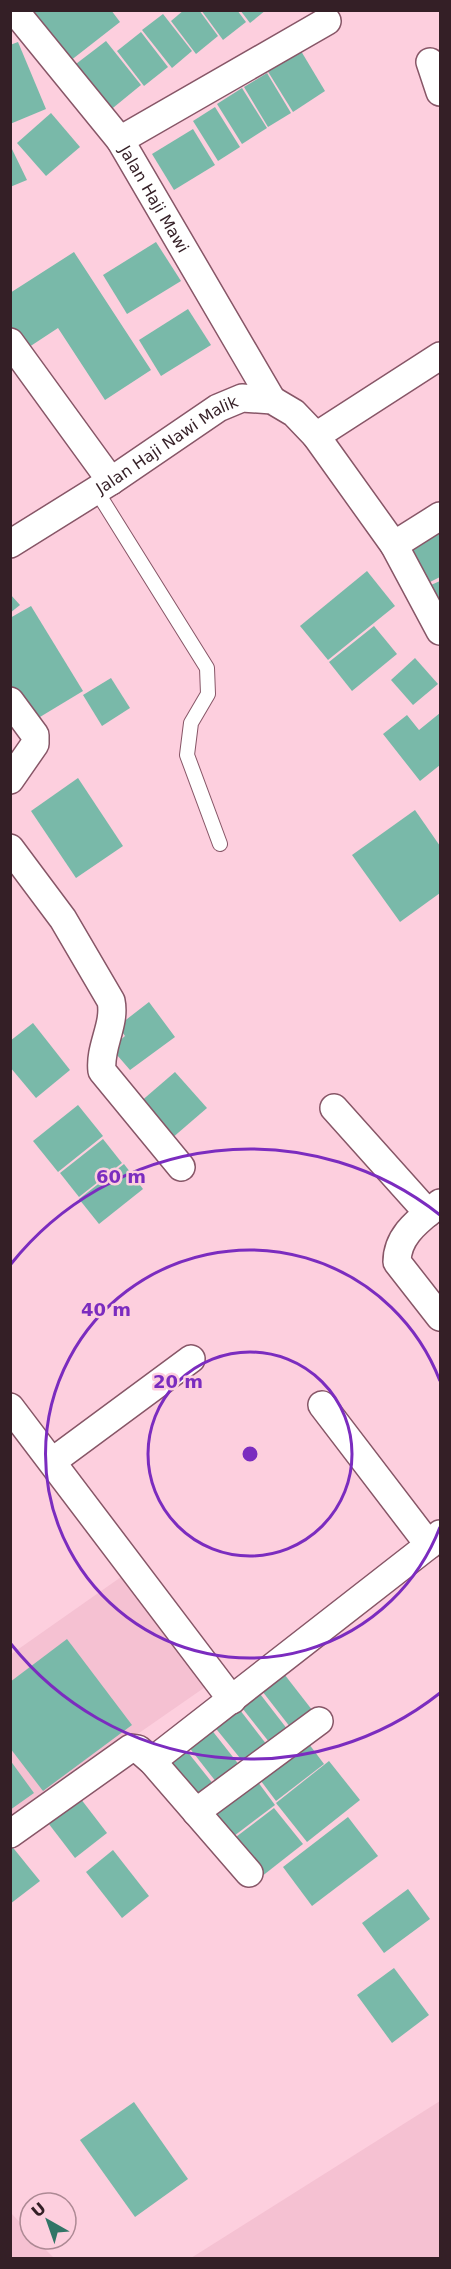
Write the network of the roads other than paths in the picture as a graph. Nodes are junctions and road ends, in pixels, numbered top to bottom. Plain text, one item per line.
1 (327, 21) dead end
2 (16, 22) edge
3 (430, 62) dead end
4 (441, 92) edge
5 (120, 140) junction
6 (10, 342) edge
7 (441, 356) edge
8 (272, 400) junction
9 (316, 436) junction
10 (103, 485) junction
11 (441, 516) edge
12 (10, 544) edge
13 (394, 545) junction
14 (441, 631) edge
15 (10, 701) edge
16 (10, 780) edge
17 (220, 844) dead end
18 (10, 848) edge
19 (333, 1108) dead end
20 (181, 1167) dead end
21 (434, 1208) edge
22 (441, 1317) edge
23 (191, 1359) dead end
24 (322, 1405) dead end
25 (10, 1407) edge
26 (53, 1461) junction
27 (435, 1539) edge
28 (232, 1700) junction
29 (319, 1721) dead end
30 (152, 1761) junction
31 (196, 1812) junction
32 (10, 1834) edge
33 (249, 1873) dead end

1 - 5 street
2 - 5 street, Jalan Haji Mawi
3 - 4 street
5 - 8 street, Jalan Haji Mawi
6 - 10 street
7 - 9 street
8 - 9 street, Jalan Haji Nawi Malik
8 - 10 street, Jalan Haji Nawi Malik
9 - 13 street, Jalan Haji Nawi Malik
10 - 12 street, Jalan Haji Nawi Malik
10 - 17 lane
11 - 13 street
13 - 14 street, Jalan Haji Nawi Malik
15 - 16 street
18 - 20 street
19 - 21 street
21 - 22 street
23 - 26 street
24 - 27 street
25 - 26 street
26 - 28 street
27 - 28 street
28 - 30 street
29 - 31 street
30 - 31 street
30 - 32 street
31 - 33 street

